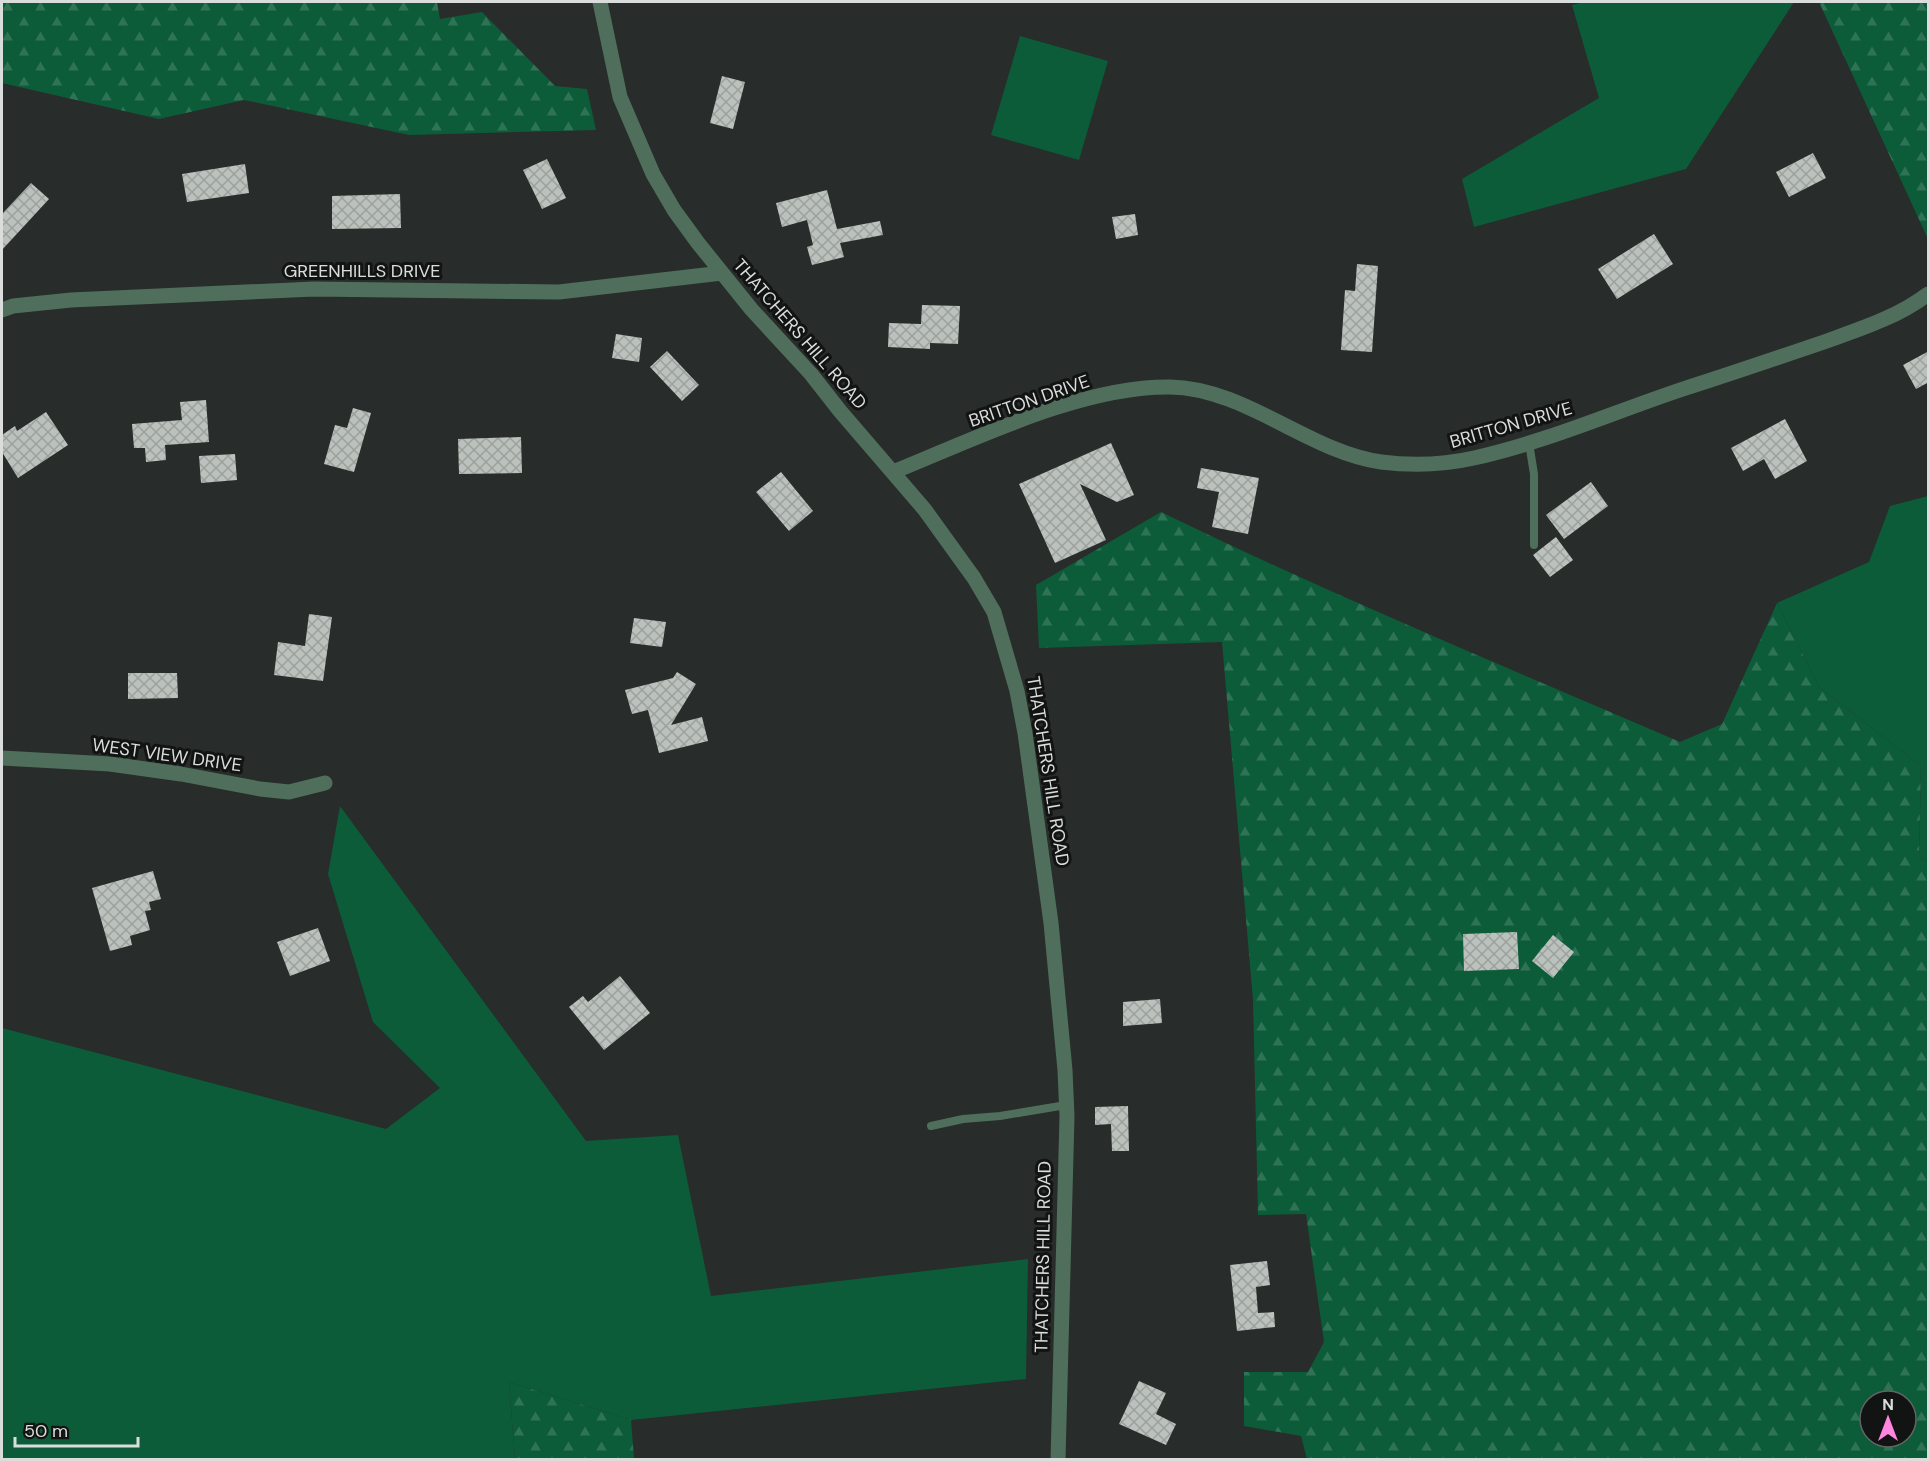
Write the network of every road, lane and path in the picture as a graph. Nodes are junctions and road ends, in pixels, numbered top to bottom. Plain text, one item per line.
1 (600, 2) edge
2 (722, 273) junction
3 (1929, 294) edge
4 (2, 309) edge
5 (1529, 443) junction
6 (893, 472) junction
7 (1534, 545) dead end
8 (2, 758) edge
9 (325, 783) dead end
10 (1066, 1105) junction
11 (931, 1126) dead end
12 (1058, 1460) edge

1 - 2 street, THATCHERS HILL ROAD
2 - 4 street, GREENHILLS DRIVE
2 - 6 street, THATCHERS HILL ROAD
3 - 5 street, BRITTON DRIVE
5 - 6 street, BRITTON DRIVE
5 - 7 lane
6 - 10 street, THATCHERS HILL ROAD
8 - 9 street, WEST VIEW DRIVE
10 - 11 lane
10 - 12 street, THATCHERS HILL ROAD

